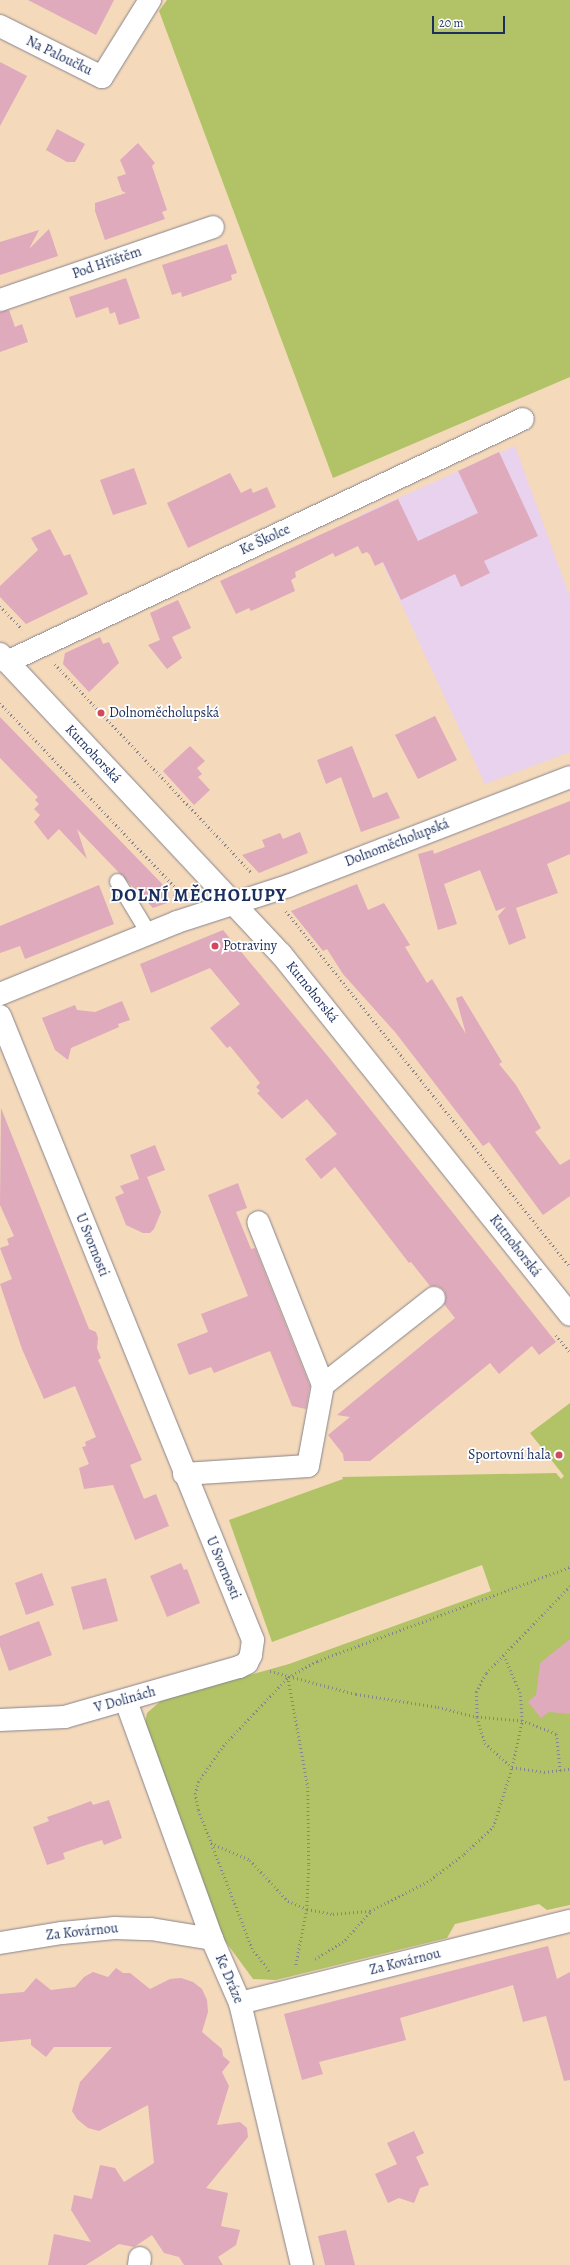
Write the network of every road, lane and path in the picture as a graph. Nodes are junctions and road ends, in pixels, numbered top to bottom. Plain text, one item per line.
1 (150, 0) edge
2 (0, 26) edge
3 (213, 227) dead end
4 (0, 300) edge
5 (523, 419) dead end
6 (4, 658) edge
7 (88, 700) dead end
8 (0, 703) edge
9 (570, 776) edge
10 (117, 881) dead end
11 (270, 892) junction
12 (233, 904) junction
13 (192, 917) junction
14 (149, 934) junction
15 (0, 994) edge
16 (0, 1016) edge
17 (258, 1222) dead end
18 (570, 1267) edge
19 (434, 1298) dead end
20 (570, 1315) edge
21 (323, 1385) junction
22 (184, 1474) junction
23 (570, 1567) edge
24 (570, 1586) edge
25 (504, 1656) junction
26 (247, 1663) junction
27 (288, 1677) junction
28 (126, 1701) junction
29 (477, 1717) junction
30 (0, 1720) edge
31 (522, 1721) junction
32 (512, 1767) junction
33 (570, 1769) edge
34 (560, 1771) junction
35 (211, 1843) junction
36 (307, 1909) junction
37 (370, 1911) junction
38 (570, 1920) edge
39 (212, 1939) junction
40 (0, 1943) edge
41 (313, 1960) dead end
42 (284, 1984) junction
43 (240, 2003) junction
44 (302, 2265) edge

1 - 2 street, Na Paloučku
3 - 4 street, Pod Hřištěm
5 - 6 street, Ke Školce
6 - 12 street, Kutnohorská
7 - 11 path
8 - 13 path
9 - 11 street, Dolnoměcholupská
10 - 14 lane
11 - 12 street, Dolnoměcholupská
11 - 18 path
12 - 13 street, Dolnoměcholupská
12 - 20 street, Kutnohorská
13 - 14 street, Dolnoměcholupská
14 - 15 street, Dolnoměcholupská
16 - 22 street, U Svornosti
17 - 21 street
19 - 21 street
21 - 22 street
22 - 26 street, U Svornosti
23 - 27 path
24 - 25 path
25 - 29 path
25 - 31 path
26 - 27 path
26 - 28 street, V Dolinách
27 - 29 path
27 - 35 path
27 - 36 path
28 - 30 street, V Dolinách
28 - 39 street, Ke Dráze
29 - 31 path
29 - 32 path
31 - 32 path
31 - 34 path
32 - 34 path
32 - 37 path
33 - 34 path
35 - 36 path
35 - 42 path
36 - 37 path
36 - 42 path
37 - 41 path
38 - 42 street, Za Kovárnou
39 - 40 street, Za Kovárnou
39 - 43 street, Ke Dráze
42 - 43 street, Za Kovárnou
43 - 44 street, Ke Dráze

